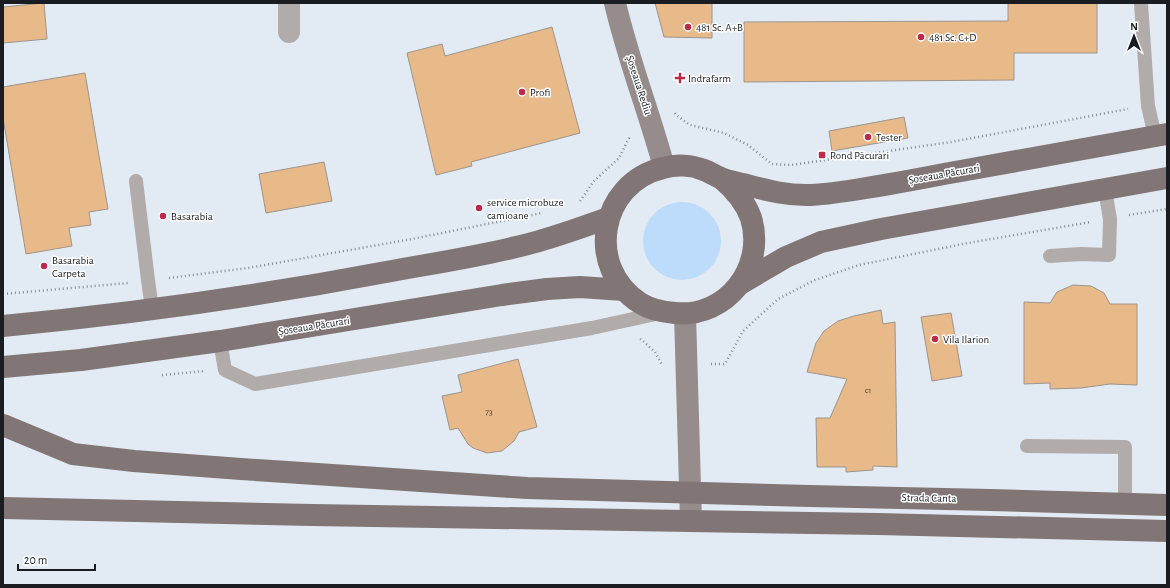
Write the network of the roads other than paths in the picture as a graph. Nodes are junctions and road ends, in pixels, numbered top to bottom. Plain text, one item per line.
1 (289, 3) edge
2 (615, 3) edge
3 (1141, 3) edge
4 (289, 32) dead end
5 (1161, 135) edge
6 (664, 167) junction
7 (721, 178) junction
8 (1167, 178) edge
9 (136, 181) dead end
10 (1105, 190) junction
11 (608, 218) junction
12 (1050, 256) dead end
13 (740, 284) junction
14 (624, 290) junction
15 (152, 309) junction
16 (661, 312) junction
17 (685, 314) junction
18 (3, 326) edge
19 (220, 341) junction
20 (3, 367) edge
21 (3, 425) edge
22 (1027, 446) dead end
23 (690, 493) junction
24 (1125, 504) junction
25 (1167, 505) edge
26 (3, 508) edge
27 (691, 521) junction
28 (1167, 531) edge

1 - 4 street
2 - 6 street, Șoseaua Rediu
3 - 5 lane
5 - 7 main road, Șoseaua Păcurari
6 - 7 main road, Șoseaua Păcurari
6 - 11 main road, Șoseaua Păcurari
7 - 13 main road, Șoseaua Păcurari
8 - 10 main road, Șoseaua Păcurari
9 - 15 lane
10 - 12 lane
10 - 13 main road, Șoseaua Păcurari
11 - 14 main road, Șoseaua Păcurari
11 - 15 main road
13 - 17 main road, Șoseaua Păcurari
14 - 16 main road, Șoseaua Păcurari
14 - 19 main road, Șoseaua Păcurari
15 - 18 main road
16 - 17 main road, Șoseaua Păcurari
16 - 19 lane
17 - 23 street
19 - 20 main road, Șoseaua Păcurari
21 - 23 main road, Strada Canta
22 - 24 lane
23 - 24 main road, Strada Canta
23 - 27 street
24 - 25 main road, Strada Canta
26 - 27 main road
27 - 28 main road

